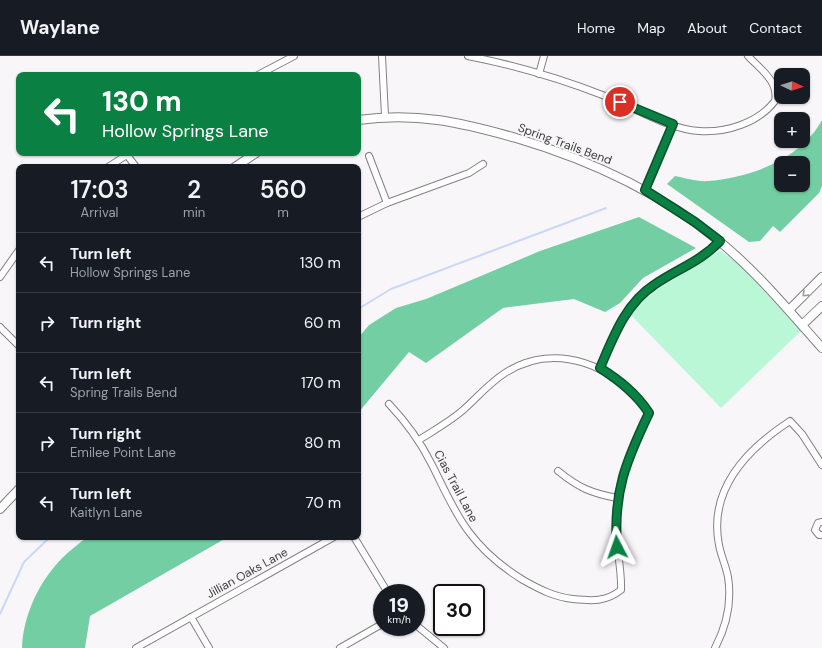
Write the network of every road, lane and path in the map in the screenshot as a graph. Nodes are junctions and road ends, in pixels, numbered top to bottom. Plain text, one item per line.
1 (294, 56) edge
2 (382, 56) edge
3 (468, 56) edge
4 (544, 56) edge
5 (748, 56) edge
6 (264, 72) edge
7 (539, 74) junction
8 (386, 116) junction
9 (361, 120) edge
10 (673, 124) junction
11 (126, 156) edge
12 (252, 156) edge
13 (369, 156) dead end
14 (113, 164) edge
15 (240, 164) edge
16 (483, 164) dead end
17 (645, 190) junction
18 (387, 203) junction
19 (361, 216) edge
20 (720, 241) junction
21 (16, 254) edge
22 (0, 277) edge
23 (822, 277) edge
24 (822, 306) edge
25 (788, 310) junction
26 (802, 325) junction
27 (0, 327) edge
28 (16, 343) edge
29 (822, 348) edge
30 (600, 368) junction
31 (389, 404) dead end
32 (419, 440) junction
33 (822, 465) edge
34 (558, 471) dead end
35 (16, 492) edge
36 (618, 498) junction
37 (0, 509) edge
38 (822, 522) edge
39 (822, 535) edge
40 (329, 540) edge
41 (356, 540) edge
42 (383, 584) edge
43 (191, 617) junction
44 (373, 629) edge
45 (425, 632) edge
46 (136, 648) edge
47 (209, 648) edge
48 (340, 648) edge
49 (444, 648) edge
50 (715, 648) edge

1 - 6 street
2 - 8 street
3 - 7 street
4 - 7 street
5 - 10 street
7 - 10 street
8 - 9 street, Spring Trails Bend
8 - 17 street, Spring Trails Bend
10 - 17 street
11 - 14 street
12 - 15 street
13 - 18 street
16 - 18 street
17 - 20 street, Spring Trails Bend
18 - 19 street
20 - 25 street, Spring Trails Bend
20 - 30 street
21 - 22 street
23 -> 25 street
24 - 26 street
25 - 26 street, Spring Trails Bend
26 - 29 street, Spring Trails Bend
27 - 28 street
30 - 32 street
30 - 36 street
31 - 32 street, Cias Trail Lane
32 - 36 street, Cias Trail Lane
33 - 50 street
34 - 36 street
35 - 37 street
38 - 39 street
40 - 43 street, Jillian Oaks Lane
41 - 42 street
43 - 46 street, Jillian Oaks Lane
43 - 47 street
44 - 48 street
45 - 49 street

